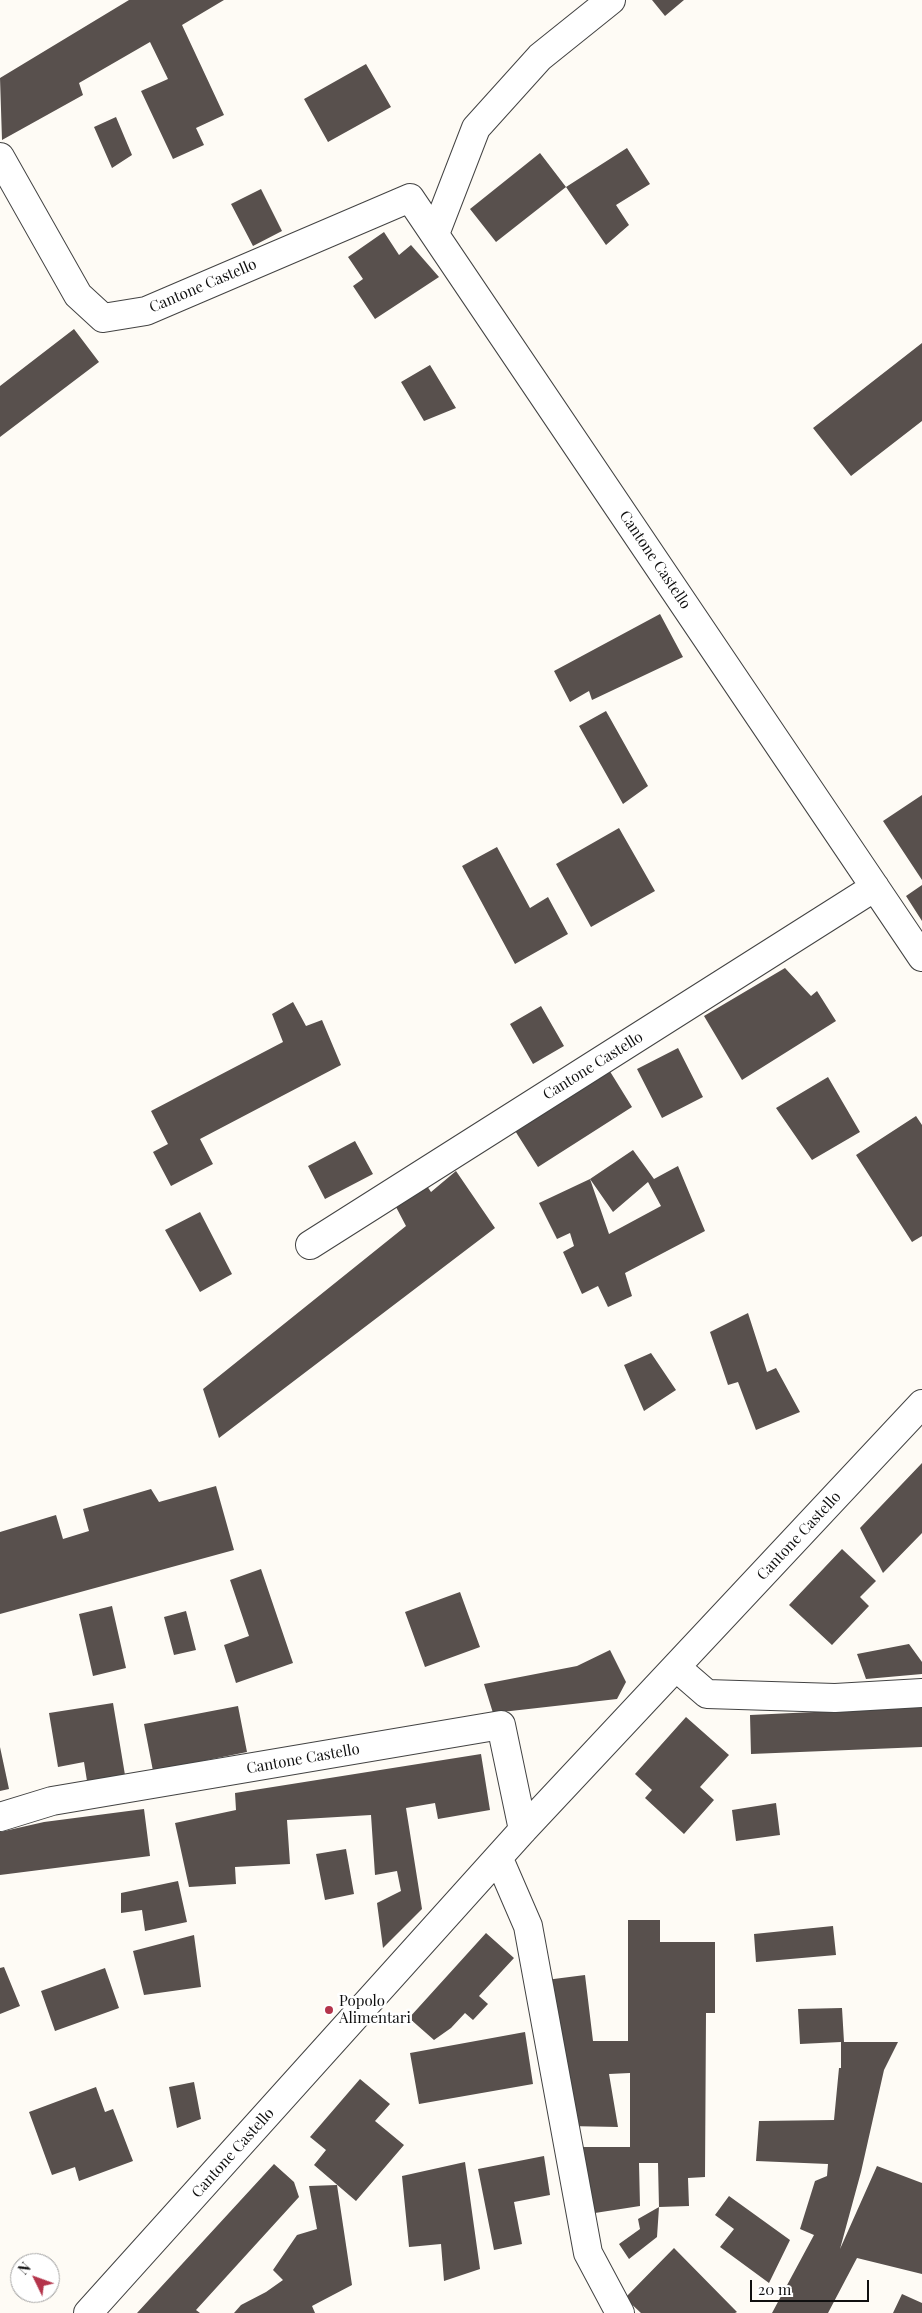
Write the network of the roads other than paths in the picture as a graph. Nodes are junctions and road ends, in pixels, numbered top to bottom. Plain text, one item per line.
1 (611, 0) edge
2 (0, 157) edge
3 (435, 234) junction
4 (875, 887) junction
5 (922, 956) edge
6 (310, 1245) dead end
7 (922, 1404) edge
8 (677, 1668) junction
9 (922, 1693) edge
10 (0, 1817) edge
11 (523, 1830) junction
12 (499, 1859) junction
13 (88, 2313) edge
14 (620, 2313) edge

1 - 3 street
2 - 3 street, Cantone Castello
3 - 4 street, Cantone Castello
4 - 5 street, Cantone Castello
4 - 6 street, Cantone Castello
7 - 8 street, Cantone Castello
8 - 9 street
8 - 11 street, Cantone Castello
10 - 11 street, Cantone Castello
11 - 12 street, Cantone Castello
12 - 13 street, Cantone Castello
12 - 14 street

